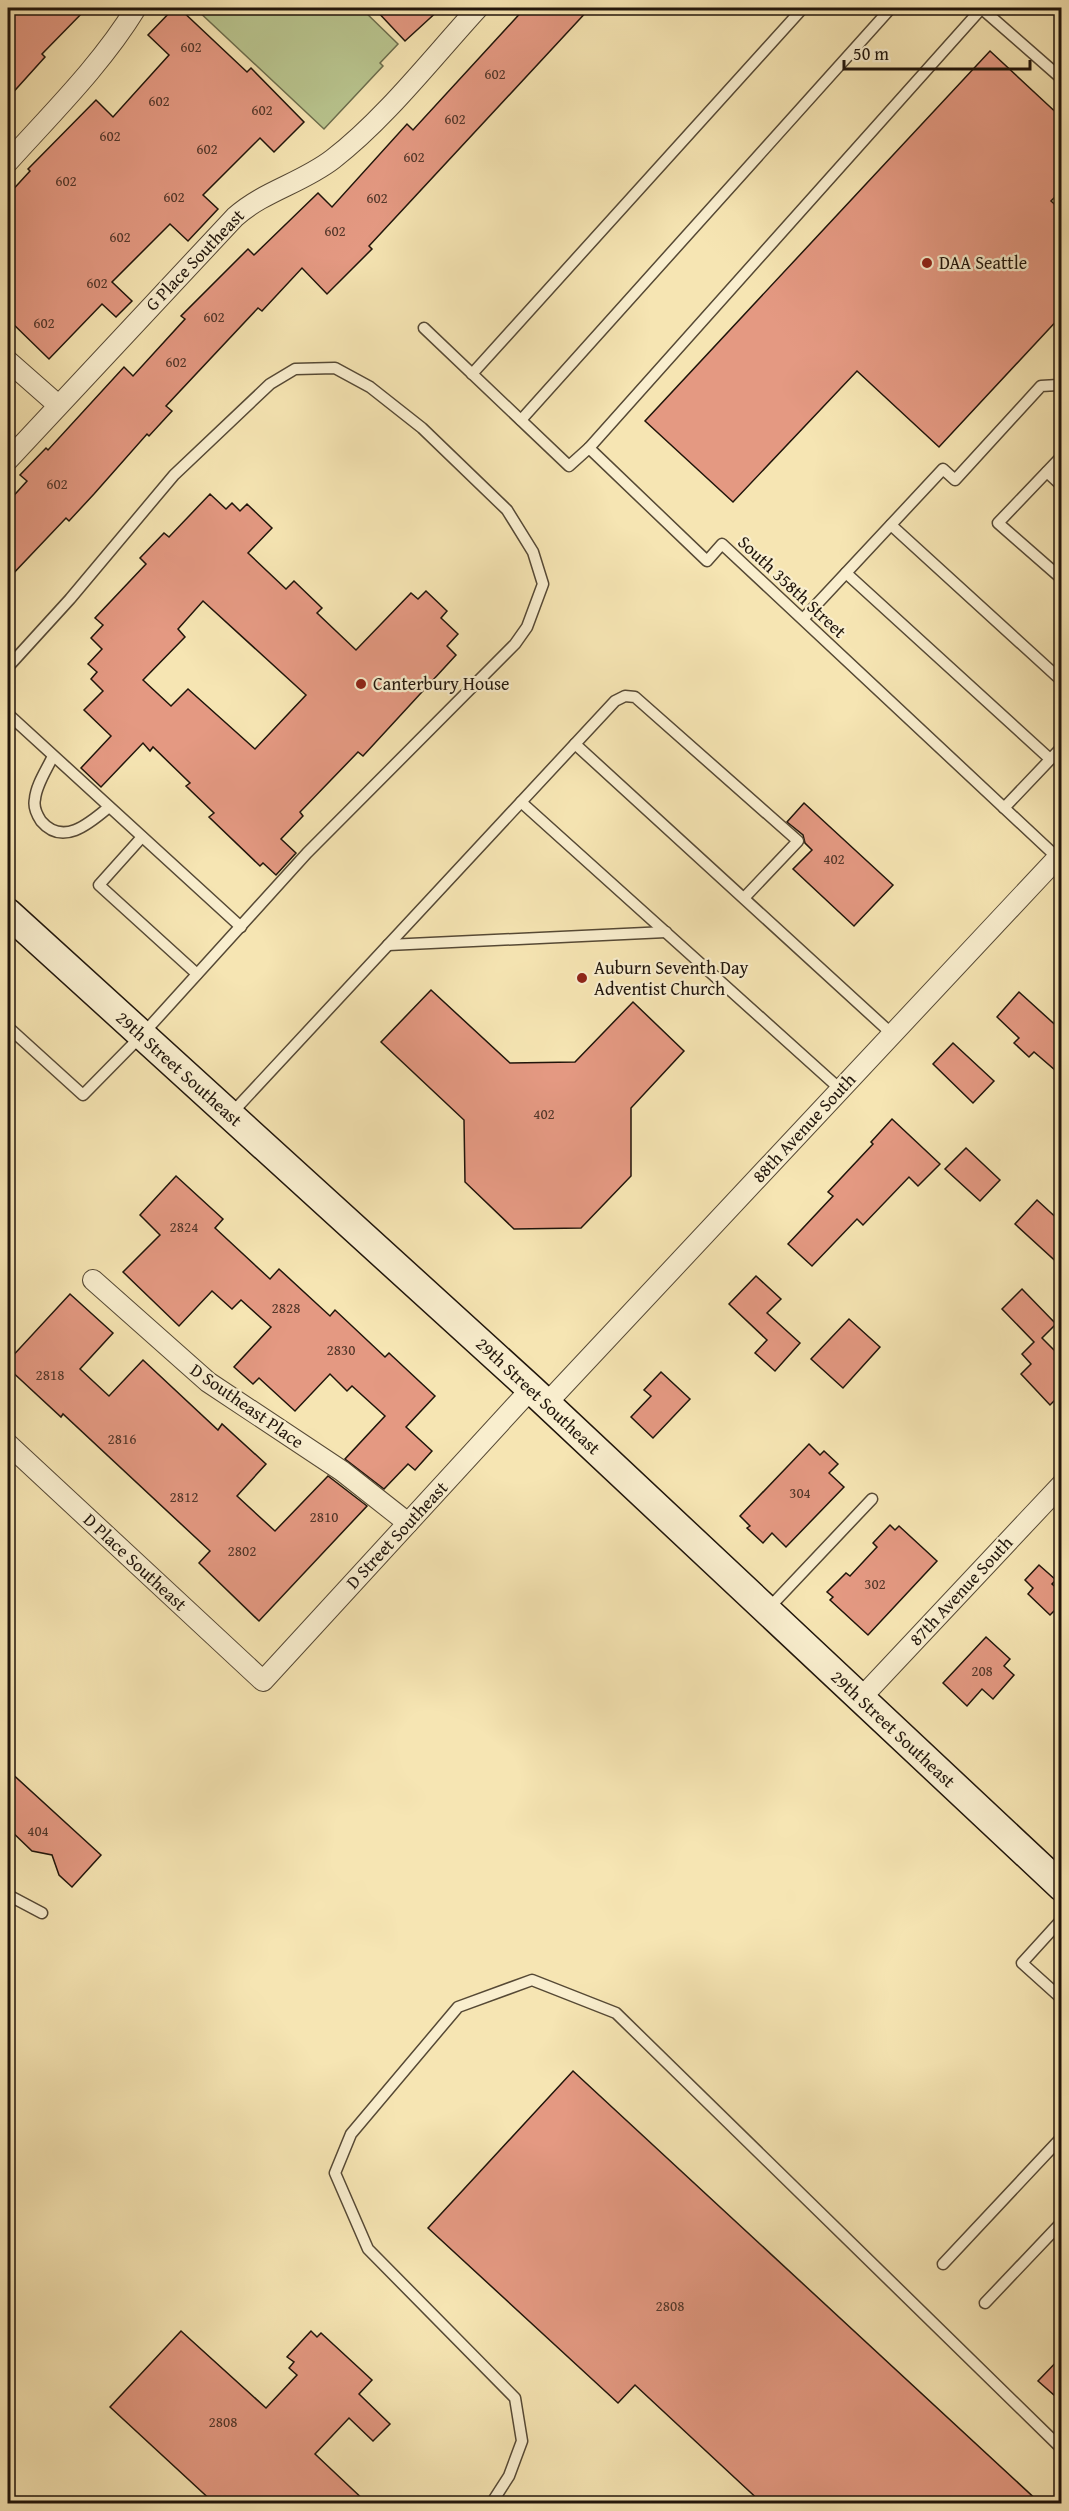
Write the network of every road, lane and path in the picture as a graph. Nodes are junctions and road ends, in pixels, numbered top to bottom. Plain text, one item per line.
1 (136, 8) edge
2 (478, 8) edge
3 (803, 8) edge
4 (891, 8) edge
5 (981, 8) edge
6 (1062, 79) edge
7 (8, 162) edge
8 (424, 328) dead end
9 (8, 361) edge
10 (472, 374) junction
11 (1062, 389) edge
12 (58, 405) junction
13 (521, 420) junction
14 (589, 448) junction
15 (1062, 456) edge
16 (8, 460) edge
17 (1047, 472) junction
18 (1062, 486) edge
19 (891, 525) junction
20 (846, 573) junction
21 (1062, 579) edge
22 (802, 619) junction
23 (8, 667) edge
24 (1062, 681) edge
25 (8, 714) edge
26 (575, 744) junction
27 (1062, 747) edge
28 (53, 756) junction
29 (1050, 759) junction
30 (521, 802) junction
31 (109, 807) junction
32 (1004, 808) junction
33 (142, 837) junction
34 (1060, 858) edge
35 (744, 898) junction
36 (8, 913) edge
37 (241, 927) junction
38 (666, 932) junction
39 (388, 945) junction
40 (197, 974) junction
41 (8, 1026) edge
42 (892, 1034) junction
43 (142, 1035) junction
44 (840, 1089) junction
45 (230, 1115) junction
46 (93, 1280) dead end
47 (539, 1396) junction
48 (8, 1444) edge
49 (1062, 1484) edge
50 (872, 1499) dead end
51 (408, 1523) junction
52 (766, 1610) junction
53 (262, 1681) joint
54 (861, 1698) junction
55 (1062, 1887) edge
56 (8, 1895) edge
57 (42, 1913) dead end
58 (1062, 1919) edge
59 (1062, 1999) edge
60 (1062, 2138) edge
61 (1062, 2222) edge
62 (943, 2264) dead end
63 (985, 2303) dead end
64 (1062, 2449) edge
65 (491, 2504) edge

1 - 7 street
2 - 12 street, G Place Southeast
3 - 10 lane
4 - 13 lane
5 - 6 lane
5 - 14 lane
8 - 10 lane
9 - 12 street
10 - 13 lane
11 - 19 lane
12 - 16 street, G Place Southeast
13 - 14 lane
14 - 22 lane, South 358th Street
15 - 17 lane
17 - 18 lane
17 - 21 lane
19 - 20 lane
19 - 24 lane
20 - 22 lane
20 - 29 lane
22 - 32 lane, South 358th Street
23 - 37 lane
25 - 28 lane
26 - 30 lane
26 - 35 lane
26 - 35 lane
27 - 29 lane
28 - 31 lane
28 - 31 lane
29 - 32 lane
30 - 38 lane
30 - 39 lane
31 - 33 lane
32 - 34 lane, South 358th Street
33 - 37 lane
33 - 40 lane
34 - 42 street, 88th Avenue South
35 - 42 lane
36 - 43 street, 29th Street Southeast
37 - 40 lane
38 - 39 lane
38 - 44 lane
39 - 45 lane
40 - 43 lane
41 - 43 lane
42 - 44 street, 88th Avenue South
43 - 45 street, 29th Street Southeast
44 - 47 street, 88th Avenue South
45 - 47 street, 29th Street Southeast
46 - 51 street, D Southeast Place
47 - 51 street, D Street Southeast
47 - 52 street, 29th Street Southeast
48 - 53 street, D Place Southeast
49 - 54 street, 87th Avenue South
50 - 52 lane
51 - 53 street, D Street Southeast
52 - 54 street, 29th Street Southeast
54 - 55 street, 29th Street Southeast
56 - 57 lane
58 - 59 lane
60 - 62 lane
61 - 63 lane
64 - 65 lane

